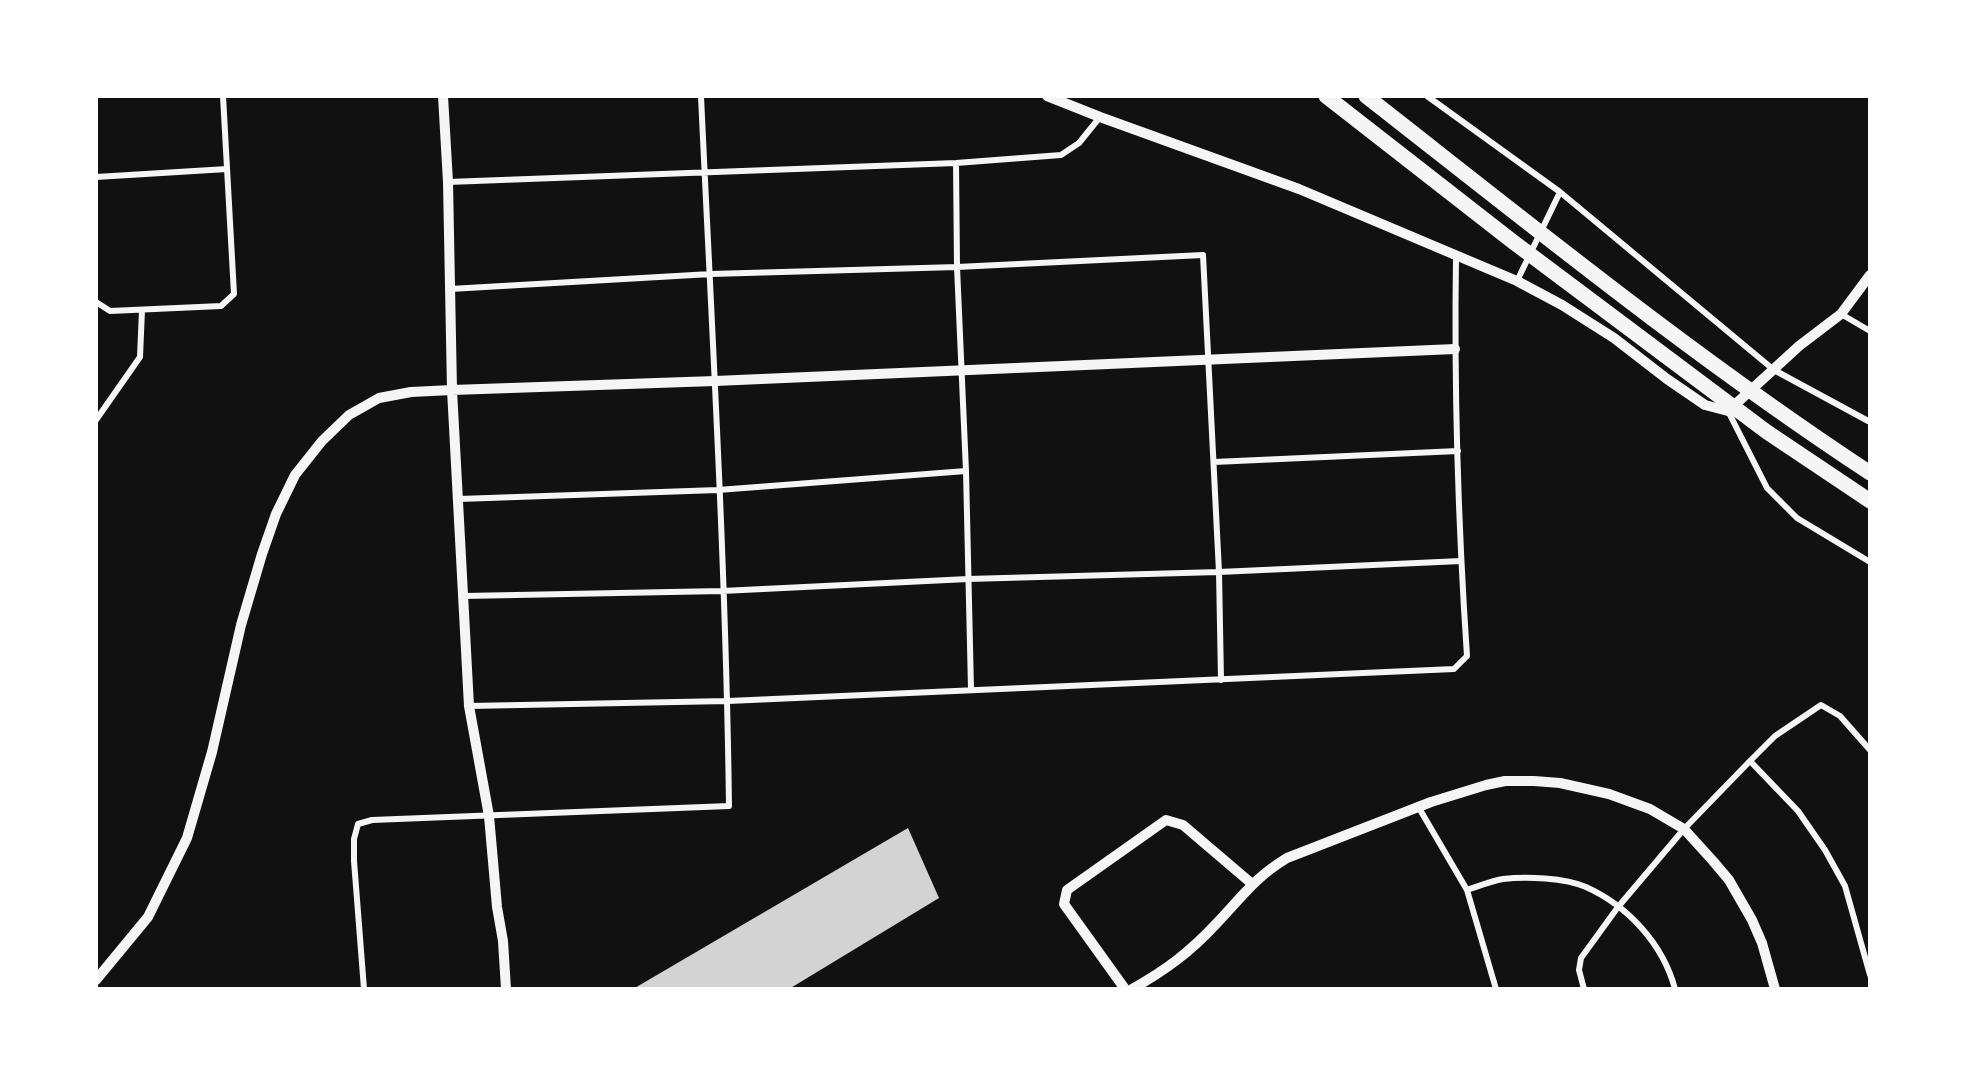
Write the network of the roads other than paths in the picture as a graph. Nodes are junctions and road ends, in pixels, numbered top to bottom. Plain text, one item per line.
1 (223, 96) edge
2 (443, 96) edge
3 (701, 96) edge
4 (1047, 96) edge
5 (1326, 96) edge
6 (1366, 96) edge
7 (1427, 96) edge
8 (1100, 117) junction
9 (956, 163) junction
10 (227, 169) junction
11 (705, 171) junction
12 (96, 177) edge
13 (448, 182) junction
14 (1560, 192) junction
15 (1456, 255) junction
16 (957, 267) junction
17 (711, 274) junction
18 (1870, 275) edge
19 (1517, 281) junction
20 (450, 289) junction
21 (96, 302) edge
22 (142, 310) junction
23 (1841, 314) junction
24 (1870, 331) edge
25 (1455, 349) junction
26 (1209, 360) junction
27 (961, 370) junction
28 (1774, 370) junction
29 (715, 381) junction
30 (452, 390) junction
31 (1728, 411) junction
32 (96, 420) edge
33 (1870, 422) edge
34 (1458, 451) junction
35 (1214, 462) junction
36 (966, 471) junction
37 (1870, 473) edge
38 (718, 489) junction
39 (459, 500) junction
40 (1870, 501) edge
41 (1461, 561) junction
42 (1870, 562) edge
43 (1219, 573) junction
44 (968, 579) junction
45 (723, 591) junction
46 (464, 596) junction
47 (1221, 680) junction
48 (971, 689) junction
49 (728, 701) junction
50 (469, 706) junction
51 (1870, 750) edge
52 (1750, 761) junction
53 (1419, 808) junction
54 (489, 816) junction
55 (1684, 829) junction
56 (1251, 883) junction
57 (1467, 890) junction
58 (1618, 907) junction
59 (1869, 963) edge
60 (1870, 975) edge
61 (96, 980) edge
62 (364, 989) edge
63 (506, 989) edge
64 (1125, 989) edge
65 (1132, 989) edge
66 (1496, 989) edge
67 (1584, 989) edge
68 (1675, 989) edge
69 (1775, 989) edge

1 - 10 street
2 - 13 street
3 - 11 street
4 - 8 street
5 - 40 highway
6 - 37 highway
7 - 14 street
8 - 9 street
8 - 15 street
9 - 11 street
9 - 16 street
10 - 12 street
10 - 22 street
11 - 13 street
11 - 17 street
13 - 20 street
14 - 19 street
14 - 28 street
15 - 19 street
15 - 25 street
16 - 17 street
16 - 26 street
16 - 27 street
17 - 20 street
17 - 29 street
18 - 23 street
19 - 31 street
20 - 30 street
21 - 22 street
22 - 32 street
23 - 24 street
23 - 28 street
25 - 26 street
25 - 34 street
26 - 27 street
26 - 35 street
27 - 29 street
27 - 36 street
28 - 31 street
28 - 33 street
29 - 30 street
29 - 38 street
30 - 39 street
30 - 61 street
31 - 42 street
34 - 35 street
34 - 41 street
35 - 43 street
36 - 38 street
36 - 44 street
38 - 39 street
38 - 45 street
39 - 46 street
41 - 43 street
41 - 47 street
43 - 44 street
43 - 47 street
44 - 45 street
44 - 48 street
45 - 46 street
45 - 49 street
46 - 50 street
47 - 48 street
48 - 49 street
49 - 50 street
49 - 54 street
50 - 54 street
51 - 52 street
52 - 55 street
52 - 59 street
53 - 55 street
53 - 56 street
53 - 57 street
54 - 62 street
54 - 63 street
55 - 58 street
55 - 69 street
56 - 64 street
56 - 65 street
57 - 58 street
57 - 66 street
58 - 67 street
58 - 68 street
59 - 60 street

